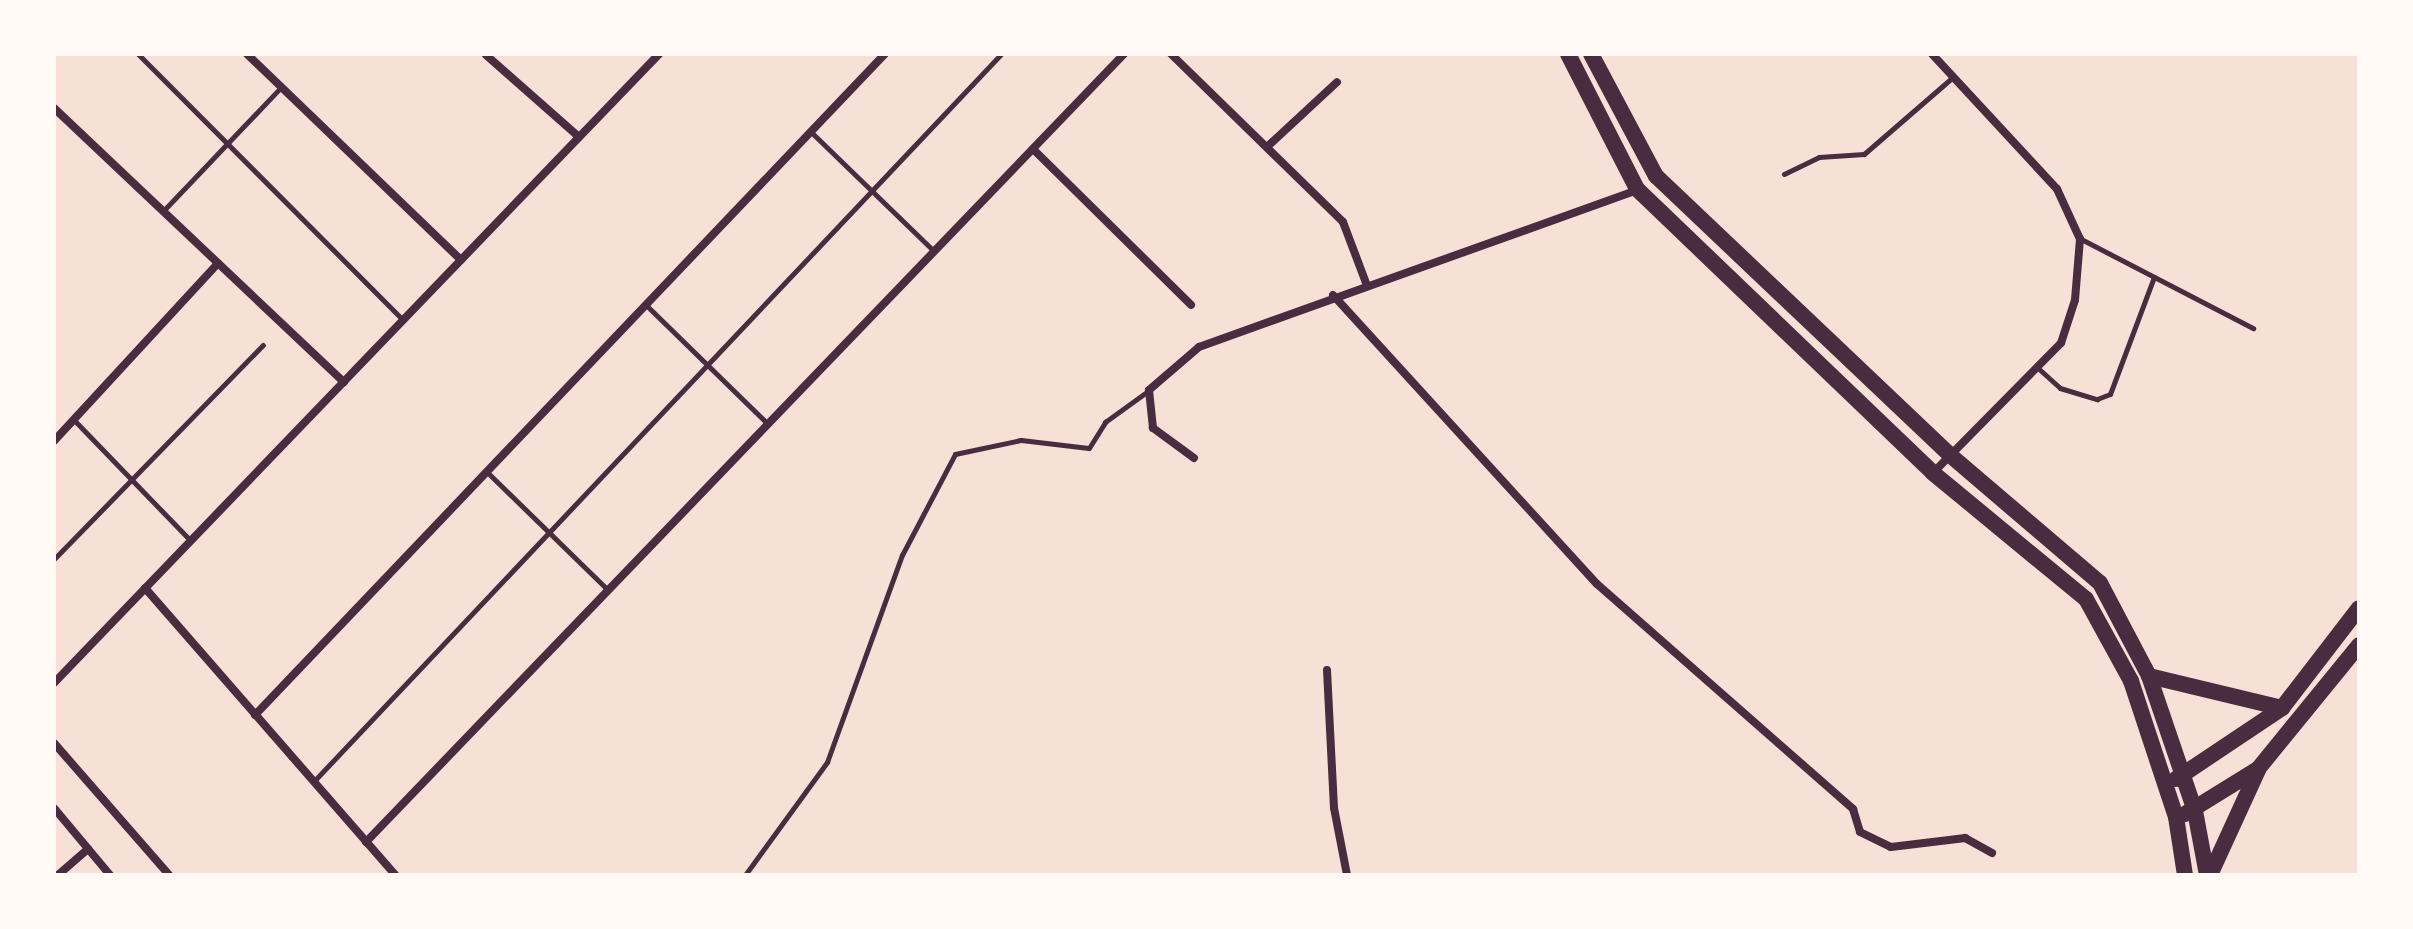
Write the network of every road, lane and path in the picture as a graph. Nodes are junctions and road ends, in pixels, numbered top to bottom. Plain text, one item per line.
1 (138, 54) edge
2 (247, 54) edge
3 (659, 54) edge
4 (885, 54) edge
5 (1001, 54) edge
6 (1124, 54) edge
7 (1171, 54) edge
8 (1568, 54) edge
9 (1591, 54) edge
10 (1932, 54) edge
11 (486, 55) edge
12 (1953, 77) junction
13 (1337, 82) dead end
14 (281, 87) junction
15 (54, 108) edge
16 (811, 132) junction
17 (579, 137) junction
18 (226, 145) junction
19 (1268, 146) junction
20 (1033, 149) junction
21 (1784, 174) dead end
22 (1637, 189) junction
23 (872, 191) junction
24 (163, 211) junction
25 (2080, 239) junction
26 (934, 251) junction
27 (461, 260) junction
28 (218, 263) junction
29 (2154, 277) junction
30 (1366, 283) junction
31 (1333, 295) junction
32 (646, 305) junction
33 (1191, 305) dead end
34 (403, 320) junction
35 (2253, 328) dead end
36 (263, 345) dead end
37 (707, 365) junction
38 (2039, 369) junction
39 (344, 382) junction
40 (1149, 390) junction
41 (74, 420) junction
42 (768, 424) junction
43 (54, 441) edge
44 (1950, 455) junction
45 (1194, 458) dead end
46 (487, 472) junction
47 (1933, 473) junction
48 (132, 480) junction
49 (549, 533) junction
50 (191, 541) junction
51 (54, 559) edge
52 (145, 588) junction
53 (608, 590) junction
54 (2359, 608) edge
55 (2359, 645) edge
56 (1327, 670) dead end
57 (2149, 676) junction
58 (54, 682) edge
59 (2282, 708) junction
60 (255, 715) junction
61 (54, 743) edge
62 (2258, 769) junction
63 (2184, 776) junction
64 (314, 781) junction
65 (2166, 782) junction
66 (54, 808) edge
67 (2195, 811) junction
68 (2176, 817) junction
69 (366, 842) junction
70 (88, 849) junction
71 (1992, 853) dead end
72 (58, 875) edge
73 (110, 875) edge
74 (169, 875) edge
75 (395, 875) edge
76 (745, 875) edge
77 (1347, 875) edge
78 (2185, 875) edge
79 (2208, 875) edge

1 - 18 lane
2 - 14 street
3 - 17 street
4 - 16 street
5 - 23 lane
6 - 20 street
7 - 19 street
8 - 22 main road
9 - 44 main road
10 - 12 street
11 - 17 street
12 - 21 lane
12 - 25 street
13 - 19 street
14 - 18 lane
14 - 27 street
15 - 24 street
16 - 23 lane
16 - 32 street
17 - 27 street
18 - 24 lane
18 - 34 lane
19 - 30 street
20 - 26 street
20 - 33 street
22 - 30 street
22 - 47 main road
23 - 26 lane
23 - 37 lane
24 - 28 street
25 - 29 lane
25 - 38 street
26 - 42 street
27 - 34 street
28 - 39 street
28 - 41 street
29 - 35 lane
29 - 38 lane
30 - 31 street
31 - 40 street
31 - 71 street
32 - 37 lane
32 - 46 street
34 - 39 street
36 - 48 lane
37 - 42 lane
37 - 49 lane
38 - 44 street
39 - 50 street
40 - 45 street
40 - 76 lane
41 - 43 street
41 - 48 lane
42 - 53 street
44 - 47 street
44 - 57 main road
46 - 49 lane
46 - 60 street
47 - 65 main road
48 - 50 lane
48 - 51 lane
49 - 53 lane
49 - 64 lane
50 - 52 street
52 - 58 street
52 - 60 street
53 - 69 street
54 - 59 main road
55 - 62 main road
56 - 77 street
57 - 59 main road
57 - 63 main road
59 - 63 main road
60 - 64 street
61 - 74 street
62 - 67 main road
62 - 79 main road
63 - 65 main road
63 - 67 main road
64 - 69 street
65 - 68 main road
66 - 70 street
67 - 68 main road
67 - 79 main road
68 - 78 main road
69 - 75 street
70 - 72 street
70 - 73 street

